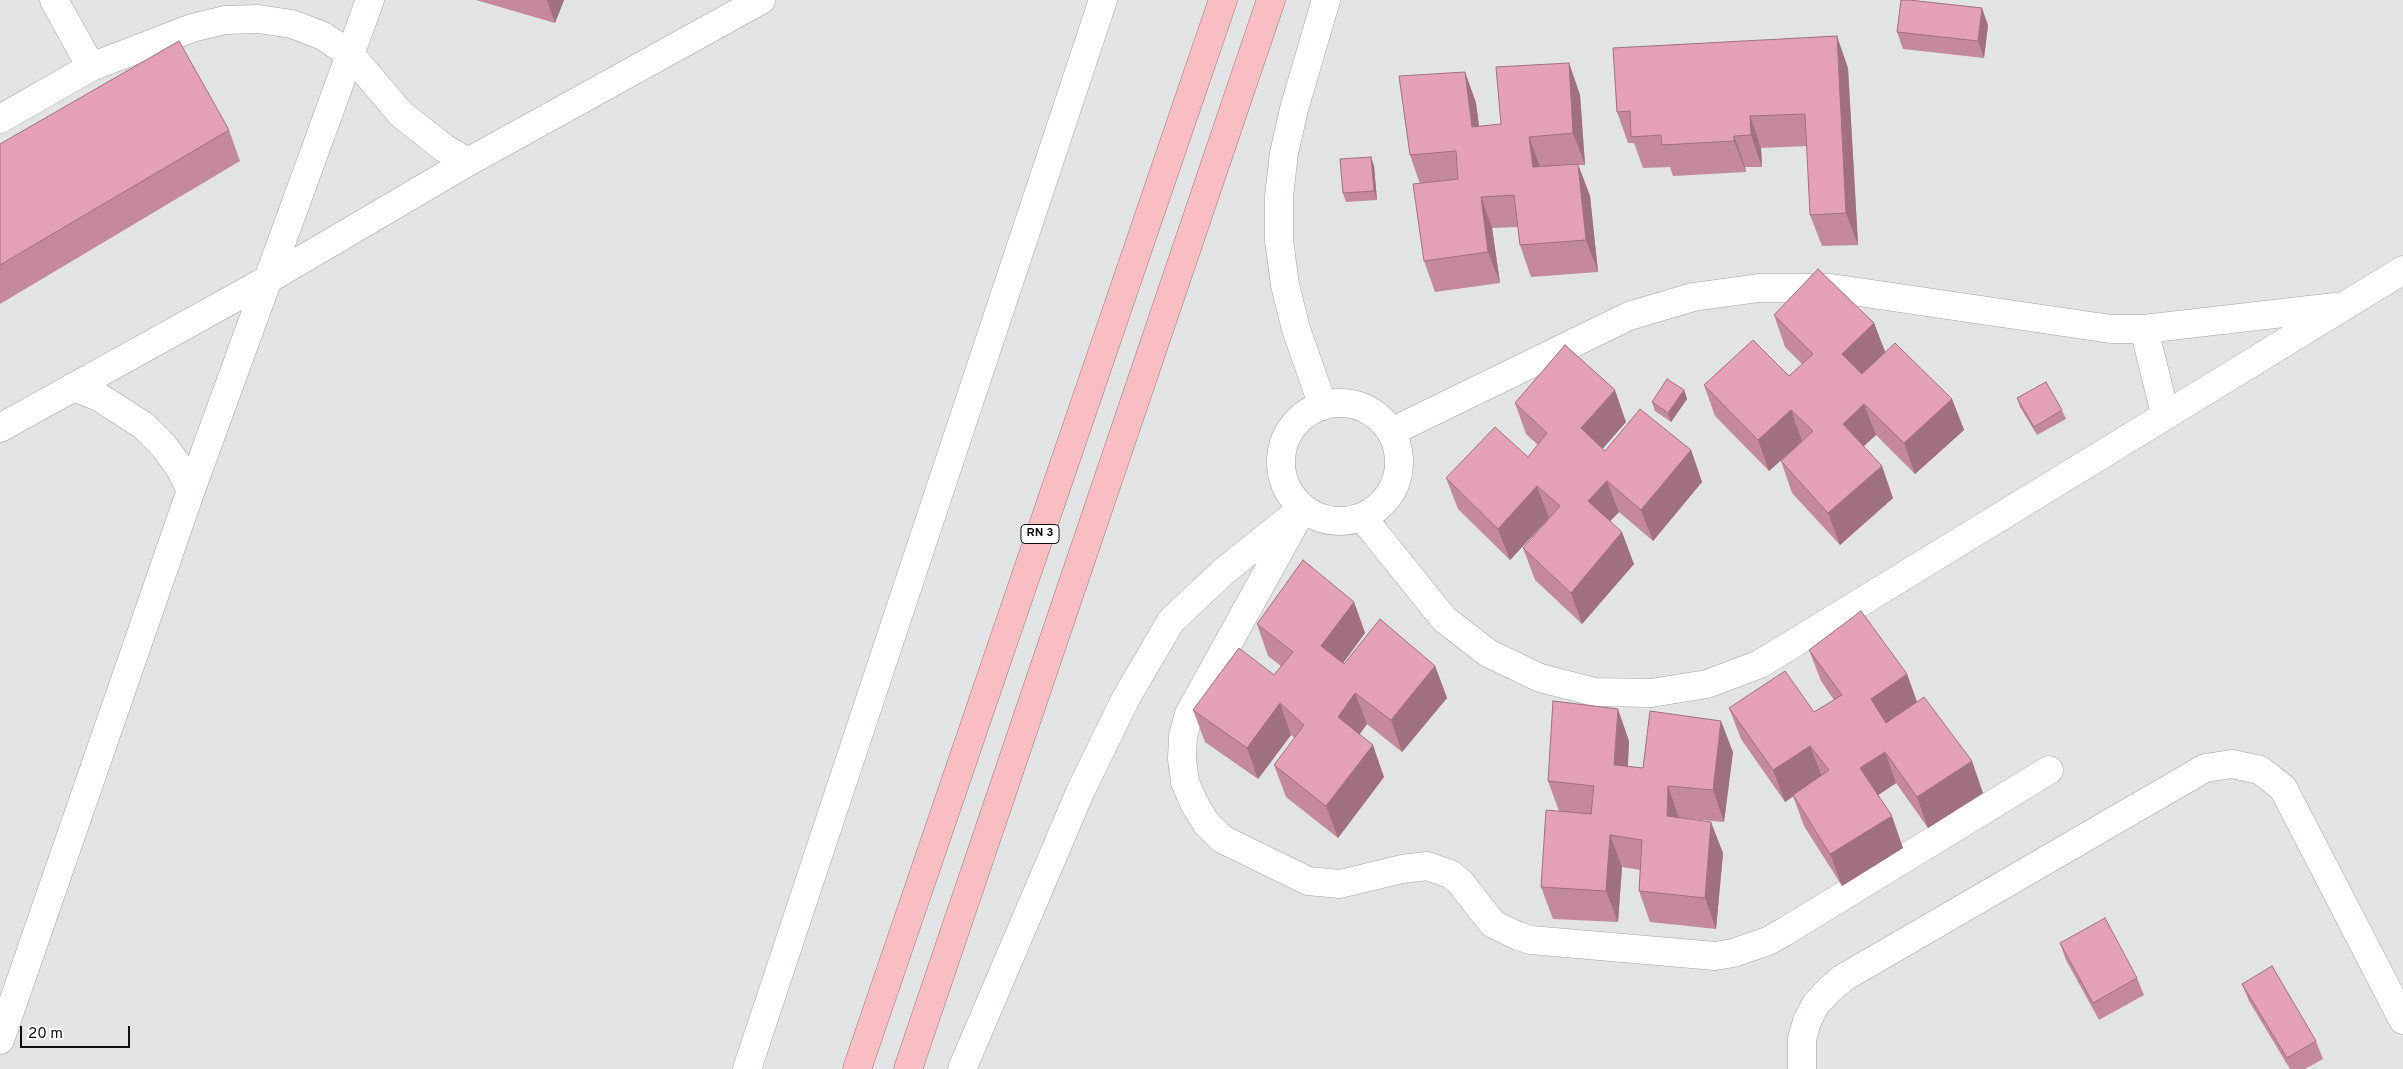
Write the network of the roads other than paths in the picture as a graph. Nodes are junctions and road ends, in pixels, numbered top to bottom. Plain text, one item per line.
1 (54, 0) edge
2 (370, 0) edge
3 (762, 0) edge
4 (1102, 0) edge
5 (1223, 0) edge
6 (1271, 0) edge
7 (1326, 0) edge
8 (351, 55) junction
9 (91, 67) junction
10 (0, 119) edge
11 (468, 162) junction
12 (2403, 270) edge
13 (267, 280) junction
14 (2344, 306) junction
15 (2144, 329) junction
16 (73, 387) junction
17 (1323, 406) junction
18 (2165, 414) junction
19 (0, 428) edge
20 (1391, 432) junction
21 (191, 490) junction
22 (1303, 508) junction
23 (1362, 517) junction
24 (2049, 770) dead end
25 (2403, 1020) edge
26 (0, 1040) edge
27 (964, 1068) edge
28 (747, 1069) edge
29 (856, 1069) edge
30 (908, 1069) edge
31 (1802, 1069) edge

1 - 9 street
2 - 8 street
3 - 11 street
4 - 28 street
5 - 29 highway, RN 3
6 - 30 highway
7 - 17 street
8 - 9 street
8 - 11 street
8 - 13 street
9 - 10 street
11 - 13 street
12 - 14 street
13 - 16 street
13 - 21 street
14 - 15 street
14 - 18 street
15 - 18 street
15 - 20 street
16 - 19 street
16 - 21 street
17 - 20 street
17 - 22 street
18 - 23 street
20 - 23 street
21 - 26 street
22 - 23 street
22 - 24 street
22 - 27 street
25 - 31 street

